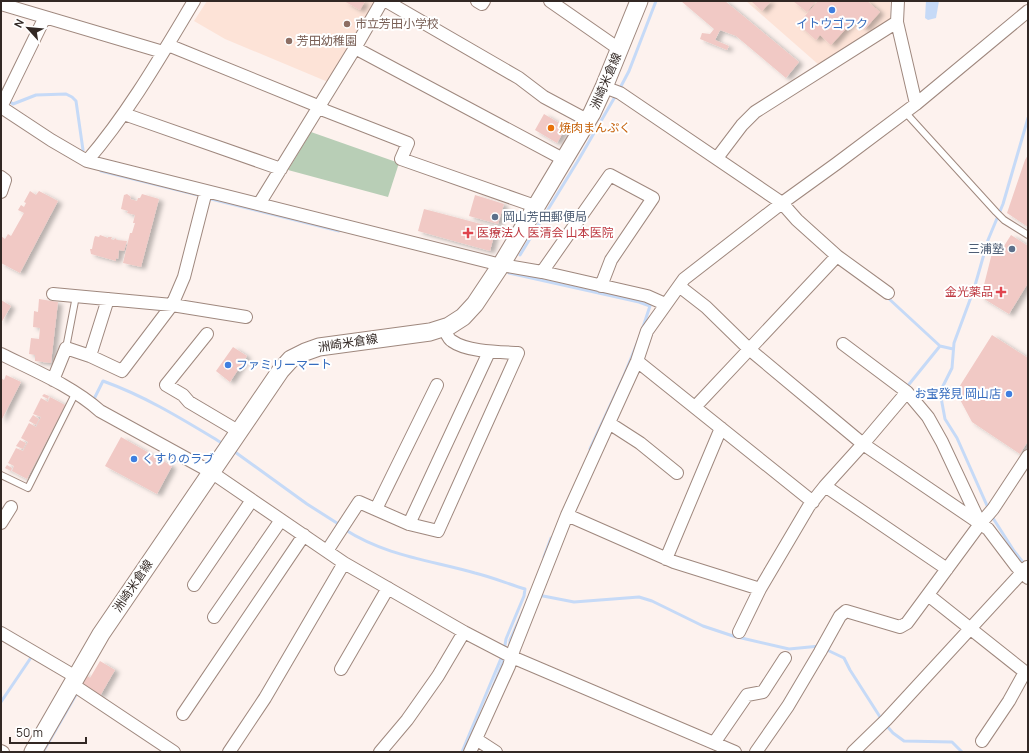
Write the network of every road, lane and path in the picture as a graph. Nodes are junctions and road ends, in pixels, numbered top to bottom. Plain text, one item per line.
1 (194, 1) edge
2 (382, 1) edge
3 (386, 1) edge
4 (477, 1) edge
5 (484, 1) edge
6 (550, 1) edge
7 (639, 1) edge
8 (898, 1) edge
9 (1, 4) edge
10 (1028, 11) edge
11 (45, 17) junction
12 (897, 22) junction
13 (355, 48) junction
14 (166, 49) junction
15 (619, 49) junction
16 (613, 90) junction
17 (3, 103) edge
18 (916, 104) junction
19 (318, 108) junction
20 (905, 112) junction
21 (124, 114) junction
22 (587, 120) junction
23 (717, 158) junction
24 (563, 159) junction
25 (87, 162) junction
26 (281, 169) junction
27 (1, 177) edge
28 (1, 192) edge
29 (205, 195) junction
30 (782, 203) junction
31 (259, 204) junction
32 (535, 206) junction
33 (1028, 235) edge
34 (837, 256) junction
35 (507, 266) junction
36 (542, 272) junction
37 (601, 286) junction
38 (679, 286) junction
39 (888, 293) dead end
40 (53, 294) dead end
41 (76, 296) junction
42 (108, 299) junction
43 (665, 304) junction
44 (172, 305) junction
45 (246, 317) dead end
46 (444, 328) junction
47 (207, 334) dead end
48 (843, 344) dead end
49 (66, 348) junction
50 (749, 349) junction
51 (489, 352) junction
52 (1, 354) edge
53 (90, 356) junction
54 (637, 361) junction
55 (53, 380) junction
56 (437, 385) dead end
57 (905, 391) junction
58 (76, 392) junction
59 (694, 407) junction
60 (609, 423) junction
61 (720, 428) junction
62 (238, 432) junction
63 (861, 443) junction
64 (1028, 456) edge
65 (211, 472) junction
66 (677, 473) dead end
67 (1, 475) edge
68 (825, 486) junction
69 (252, 500) junction
70 (811, 500) junction
71 (11, 507) dead end
72 (376, 509) junction
73 (567, 515) junction
74 (987, 516) junction
75 (281, 520) junction
76 (1, 523) edge
77 (409, 524) junction
78 (304, 535) junction
79 (327, 551) junction
80 (666, 559) junction
81 (344, 563) junction
82 (947, 569) junction
83 (1026, 571) edge
84 (194, 585) dead end
85 (388, 588) junction
86 (757, 589) junction
87 (928, 594) junction
88 (214, 618) dead end
89 (971, 628) junction
90 (464, 632) junction
91 (739, 632) dead end
92 (1, 633) edge
93 (508, 655) junction
94 (785, 658) dead end
95 (341, 669) dead end
96 (74, 680) junction
97 (182, 714) dead end
98 (476, 739) junction
99 (982, 741) dead end
100 (714, 743) junction
101 (33, 752) edge
102 (174, 752) edge
103 (229, 752) edge
104 (380, 752) edge
105 (470, 752) edge
106 (496, 752) edge
107 (735, 752) edge
108 (756, 752) edge
109 (853, 752) edge

1 - 14 street
2 - 13 street
3 - 22 street
4 - 5 street
6 - 15 street
7 - 15 main road, 洲崎米倉線
8 - 12 street
9 - 11 street
10 - 18 street
11 - 14 street
11 - 17 street
12 - 18 street
12 - 23 street
13 - 19 street
13 - 24 street
14 - 19 street
14 - 21 street
15 - 16 main road, 洲崎米倉線
16 - 22 main road, 洲崎米倉線
16 - 23 street
17 - 25 street
18 - 20 street
19 - 26 street
19 - 32 street
20 - 30 street
20 - 33 lane
21 - 25 street
21 - 26 street
22 - 24 main road, 洲崎米倉線
23 - 30 street
24 - 32 main road, 洲崎米倉線
25 - 29 street
26 - 31 street
27 - 28 street
29 - 31 street
29 - 44 street
30 - 34 street
30 - 38 street
31 - 35 street
32 - 35 main road, 洲崎米倉線
34 - 39 street
34 - 50 street
35 - 36 street
35 - 46 main road, 洲崎米倉線
36 - 37 street
36 - 37 street
37 - 43 street
38 - 43 street
38 - 50 street
40 - 41 street
41 - 42 street
41 - 49 lane
42 - 44 street
42 - 53 street
43 - 54 street
44 - 45 street
44 - 53 street
46 - 51 street
46 - 62 main road, 洲崎米倉線
47 - 62 street
48 - 57 street
49 - 53 street
49 - 55 street
50 - 59 street
50 - 63 street
51 - 77 street
51 - 77 street
52 - 55 street
54 - 59 street
54 - 60 street
55 - 58 street
56 - 72 street
57 - 63 street
57 - 74 street
58 - 65 street
58 - 67 lane
59 - 61 street
60 - 66 street
60 - 73 street
61 - 70 street
61 - 80 street
62 - 65 main road, 洲崎米倉線
63 - 68 street
63 - 74 street
64 - 74 street
65 - 69 street
65 - 96 main road, 洲崎米倉線
68 - 70 street
68 - 82 street
69 - 75 street
69 - 84 street
70 - 86 street
71 - 76 street
72 - 77 street
72 - 79 street
73 - 80 street
73 - 93 street
74 - 82 street
74 - 83 street
75 - 78 street
75 - 88 street
78 - 79 street
78 - 97 street
79 - 81 street
80 - 86 street
81 - 85 street
81 - 103 street
82 - 87 street
83 - 89 street
85 - 90 street
85 - 95 street
86 - 91 street
87 - 89 street
87 - 108 street
89 - 99 street
89 - 109 street
90 - 93 street
90 - 104 street
92 - 96 street
93 - 98 street
93 - 100 street
94 - 100 street
96 - 101 main road, 洲崎米倉線
96 - 102 street
98 - 105 street
98 - 106 street
100 - 107 street

